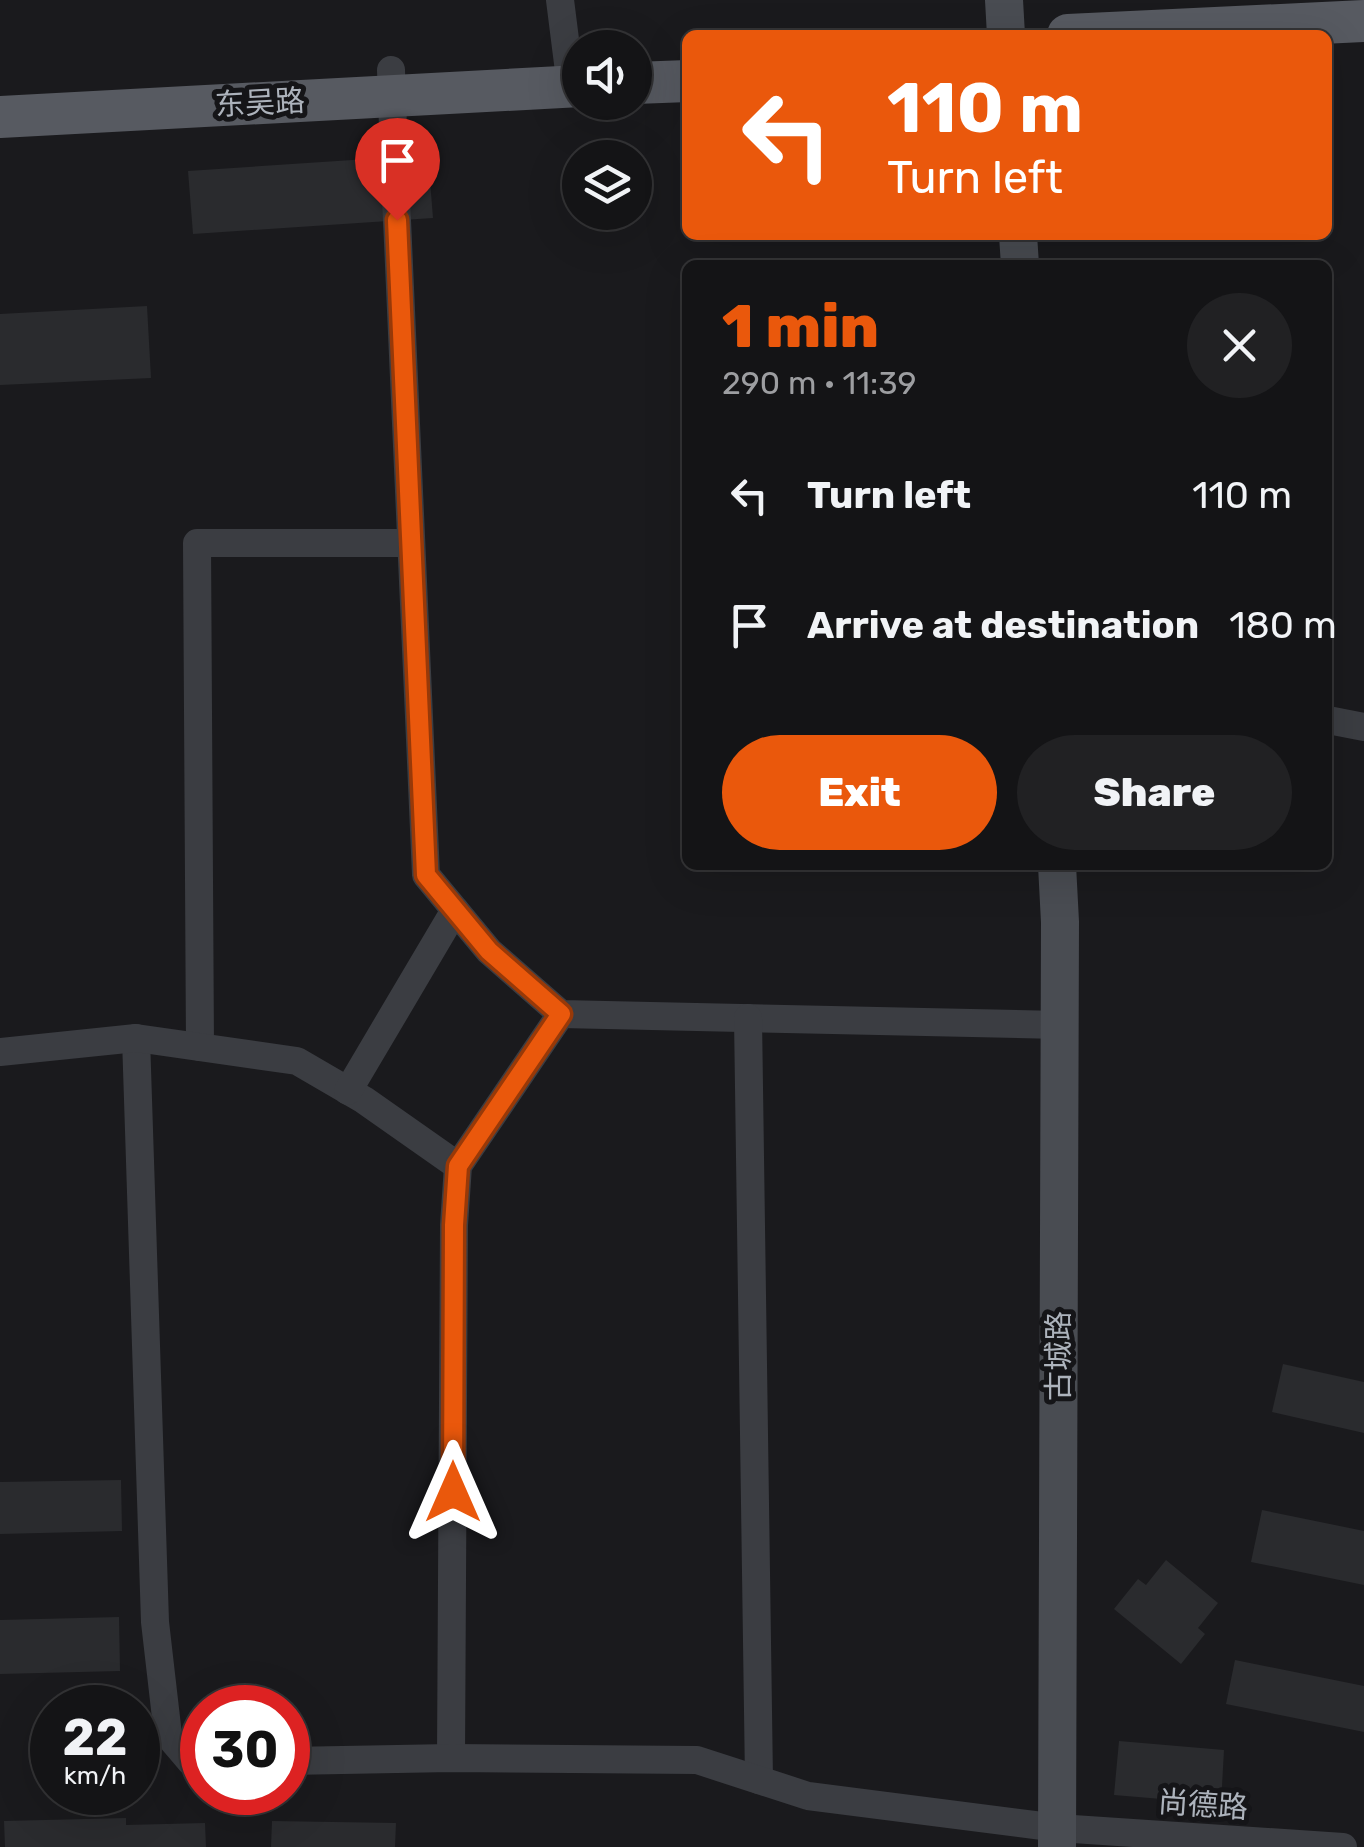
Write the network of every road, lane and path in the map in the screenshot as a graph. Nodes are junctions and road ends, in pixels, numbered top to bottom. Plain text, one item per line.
1 (560, 0) edge
2 (1004, 0) edge
3 (1364, 22) edge
4 (566, 30) edge
5 (1006, 30) edge
6 (1182, 30) edge
7 (1364, 47) edge
8 (1332, 48) edge
9 (682, 55) edge
10 (652, 57) edge
11 (562, 75) edge
12 (682, 80) edge
13 (652, 82) edge
14 (391, 83) junction
15 (0, 91) edge
16 (0, 117) edge
17 (394, 156) tunnel mouth
18 (397, 220) tunnel mouth
19 (411, 543) junction
20 (1332, 721) edge
21 (1364, 727) edge
22 (1057, 870) edge
23 (455, 910) junction
24 (561, 1014) junction
25 (748, 1018) junction
26 (1060, 1025) junction
27 (136, 1038) junction
28 (200, 1047) junction
29 (0, 1052) edge
30 (348, 1091) junction
31 (458, 1166) junction
32 (180, 1749) edge
33 (452, 1758) junction
34 (310, 1760) edge
35 (759, 1780) junction
36 (1058, 1838) edge
37 (1343, 1847) edge

1 - 4 street
2 - 5 street
3 - 6 main road
7 - 8 main road
9 - 10 main road
11 - 14 main road, 东吴路
12 - 13 main road
14 - 15 main road, 东吴路
14 - 16 main road, 东吴路
14 - 17 street
18 - 19 street
19 - 23 street
19 - 28 street
20 - 21 street
22 - 26 street, 古城路
23 - 24 street
23 - 30 street
24 - 25 street
24 - 31 street
25 - 26 street
25 - 35 street
26 - 36 street, 古城路
27 - 28 street
27 - 29 street
27 - 32 street
28 - 30 street
30 - 31 street
31 - 33 street
33 - 34 street, 尚德路
33 - 35 street, 尚德路
35 - 36 street, 尚德路
36 - 37 street, 尚德路

